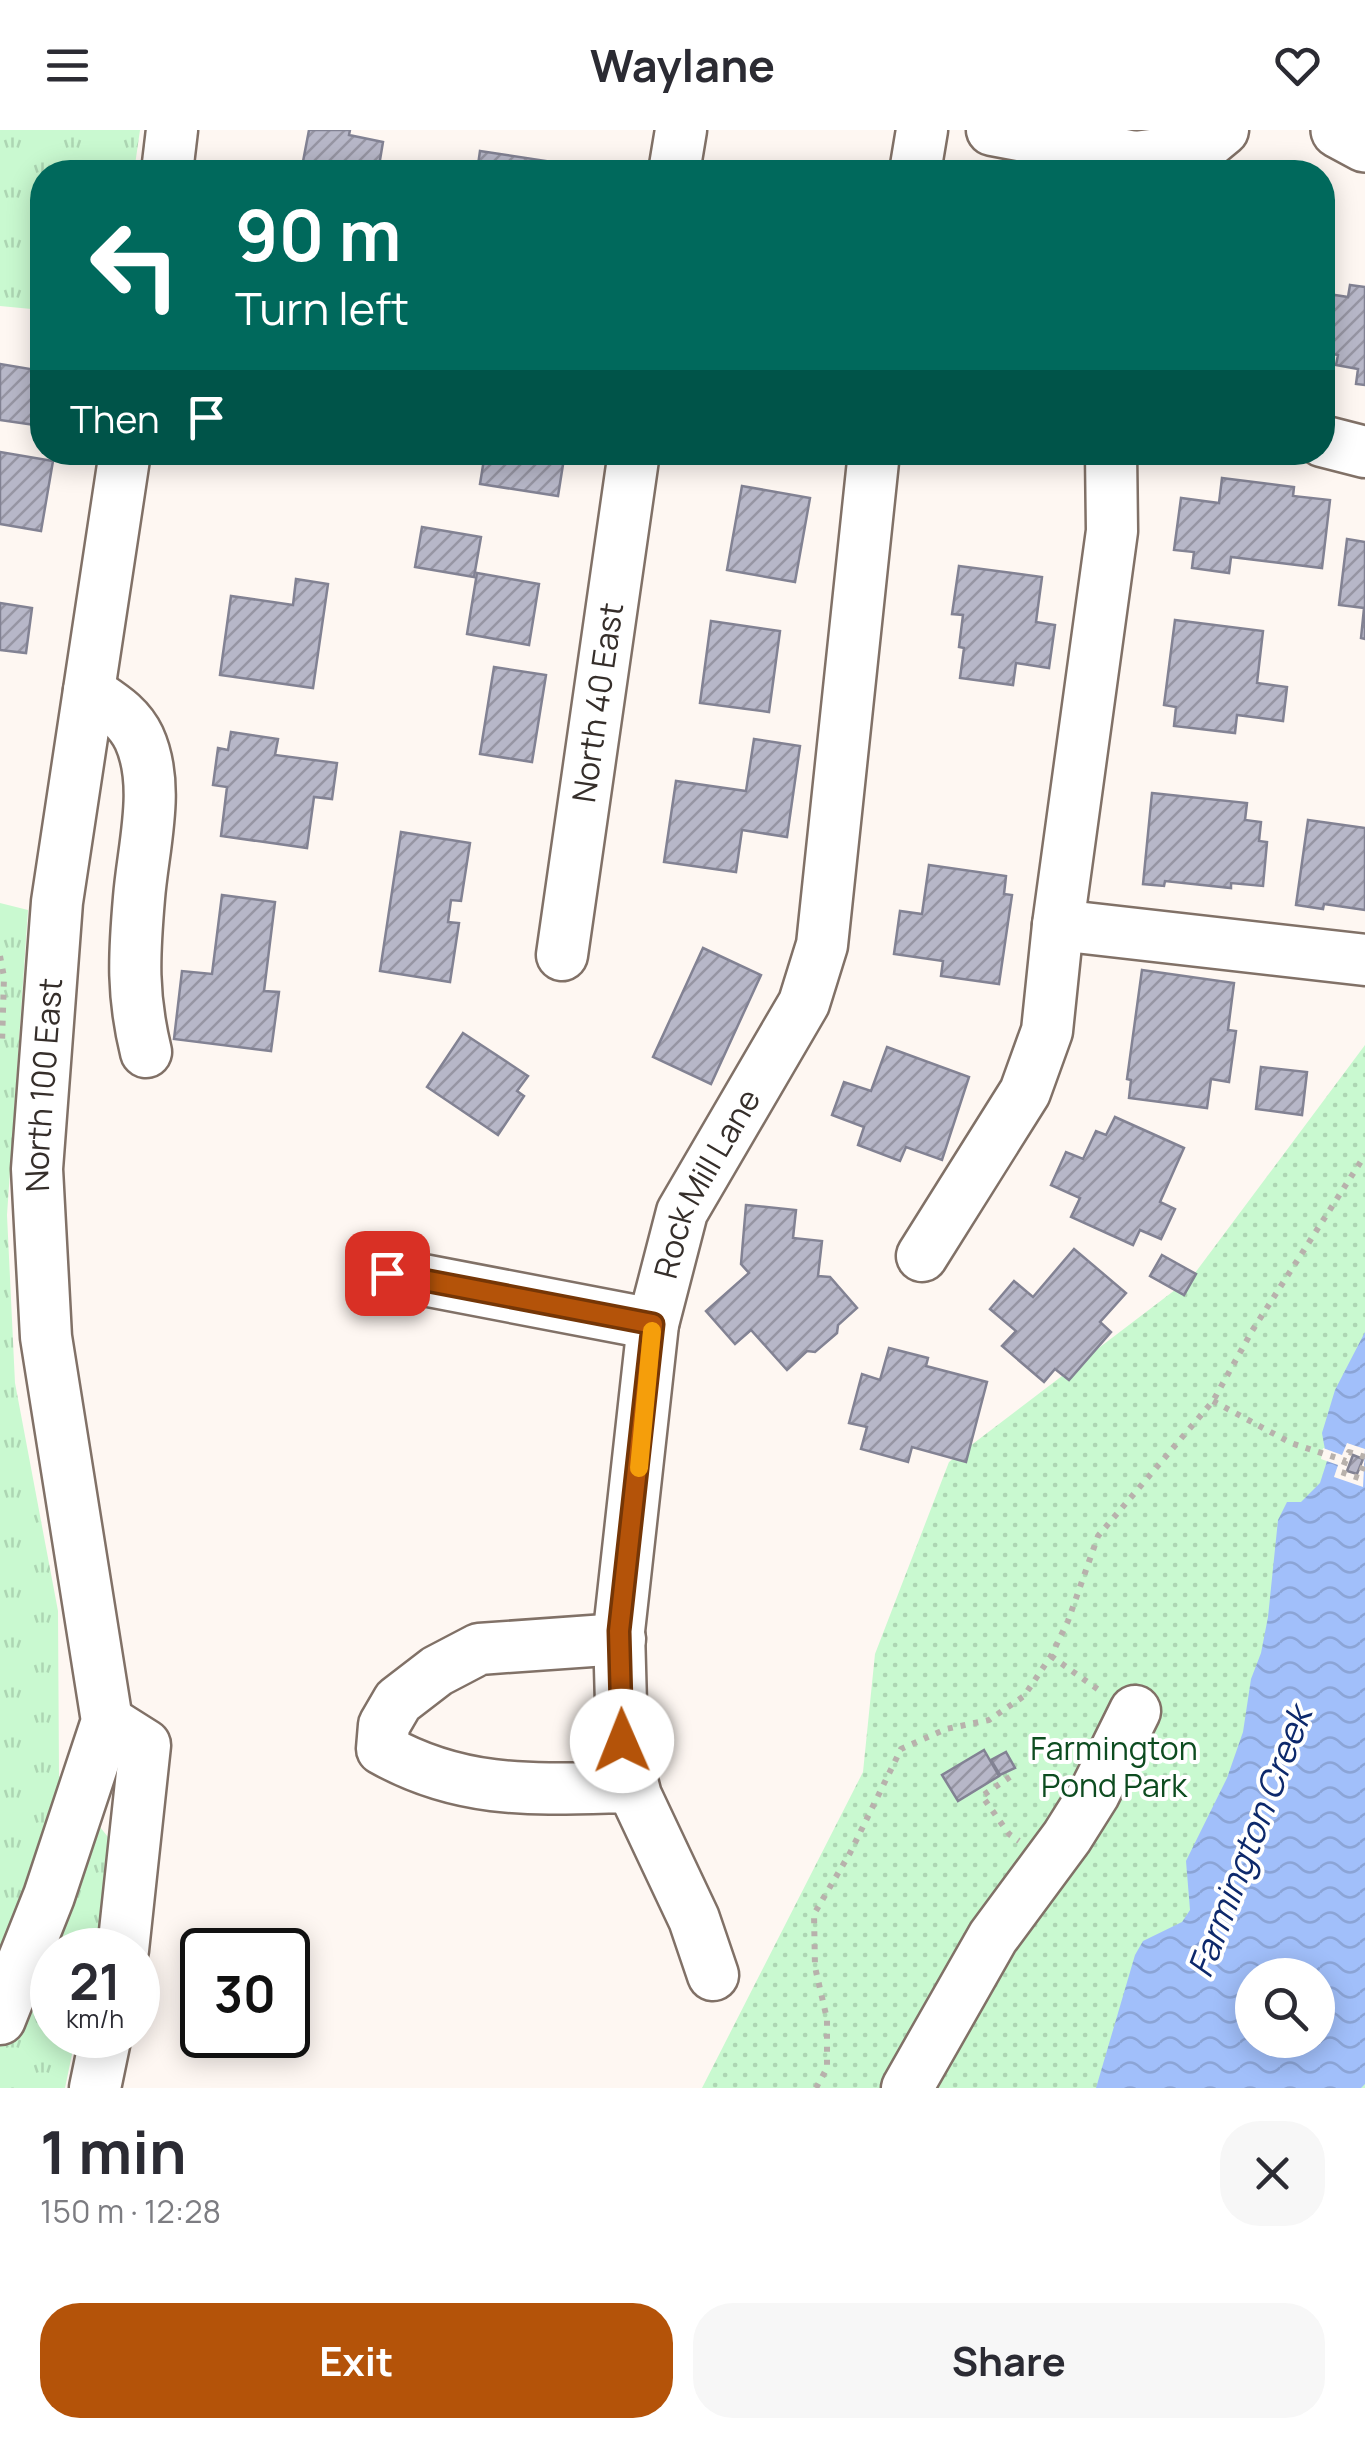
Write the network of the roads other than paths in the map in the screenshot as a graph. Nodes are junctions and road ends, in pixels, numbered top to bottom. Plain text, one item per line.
1 (172, 130) edge
2 (680, 130) edge
3 (922, 130) edge
4 (992, 130) edge
5 (1223, 130) edge
6 (1339, 130) edge
7 (1365, 144) edge
8 (1074, 159) edge
9 (168, 160) edge
10 (676, 160) edge
11 (917, 160) edge
12 (1335, 444) edge
13 (1365, 452) edge
14 (123, 465) edge
15 (632, 465) edge
16 (873, 465) edge
17 (1112, 465) edge
18 (88, 691) junction
19 (1058, 926) junction
20 (562, 955) dead end
21 (1365, 960) edge
22 (146, 1052) dead end
23 (922, 1256) dead end
24 (387, 1273) dead end
25 (653, 1324) junction
26 (620, 1640) junction
27 (1135, 1711) road end
28 (107, 1721) junction
29 (633, 1787) junction
30 (125, 1928) edge
31 (713, 1976) dead end
32 (0, 2019) edge
33 (101, 2058) edge
34 (95, 2088) edge
35 (907, 2088) edge

1 - 9 street
2 - 10 street
3 - 11 street
4 - 8 street
5 - 8 street
6 - 7 main road
12 - 13 street
14 - 18 street, North 100 East
15 - 20 street, North 40 East
16 - 25 street, Rock Mill Lane
17 - 19 street
18 - 22 street
18 - 28 street, North 100 East
19 - 21 street
19 - 23 street
24 - 25 street
25 - 26 street, Rock Mill Lane
26 - 29 street, Rock Mill Lane
26 - 29 street
27 - 35 street
28 - 30 street
28 - 32 street
29 - 31 street, Rock Mill Lane
33 - 34 street

